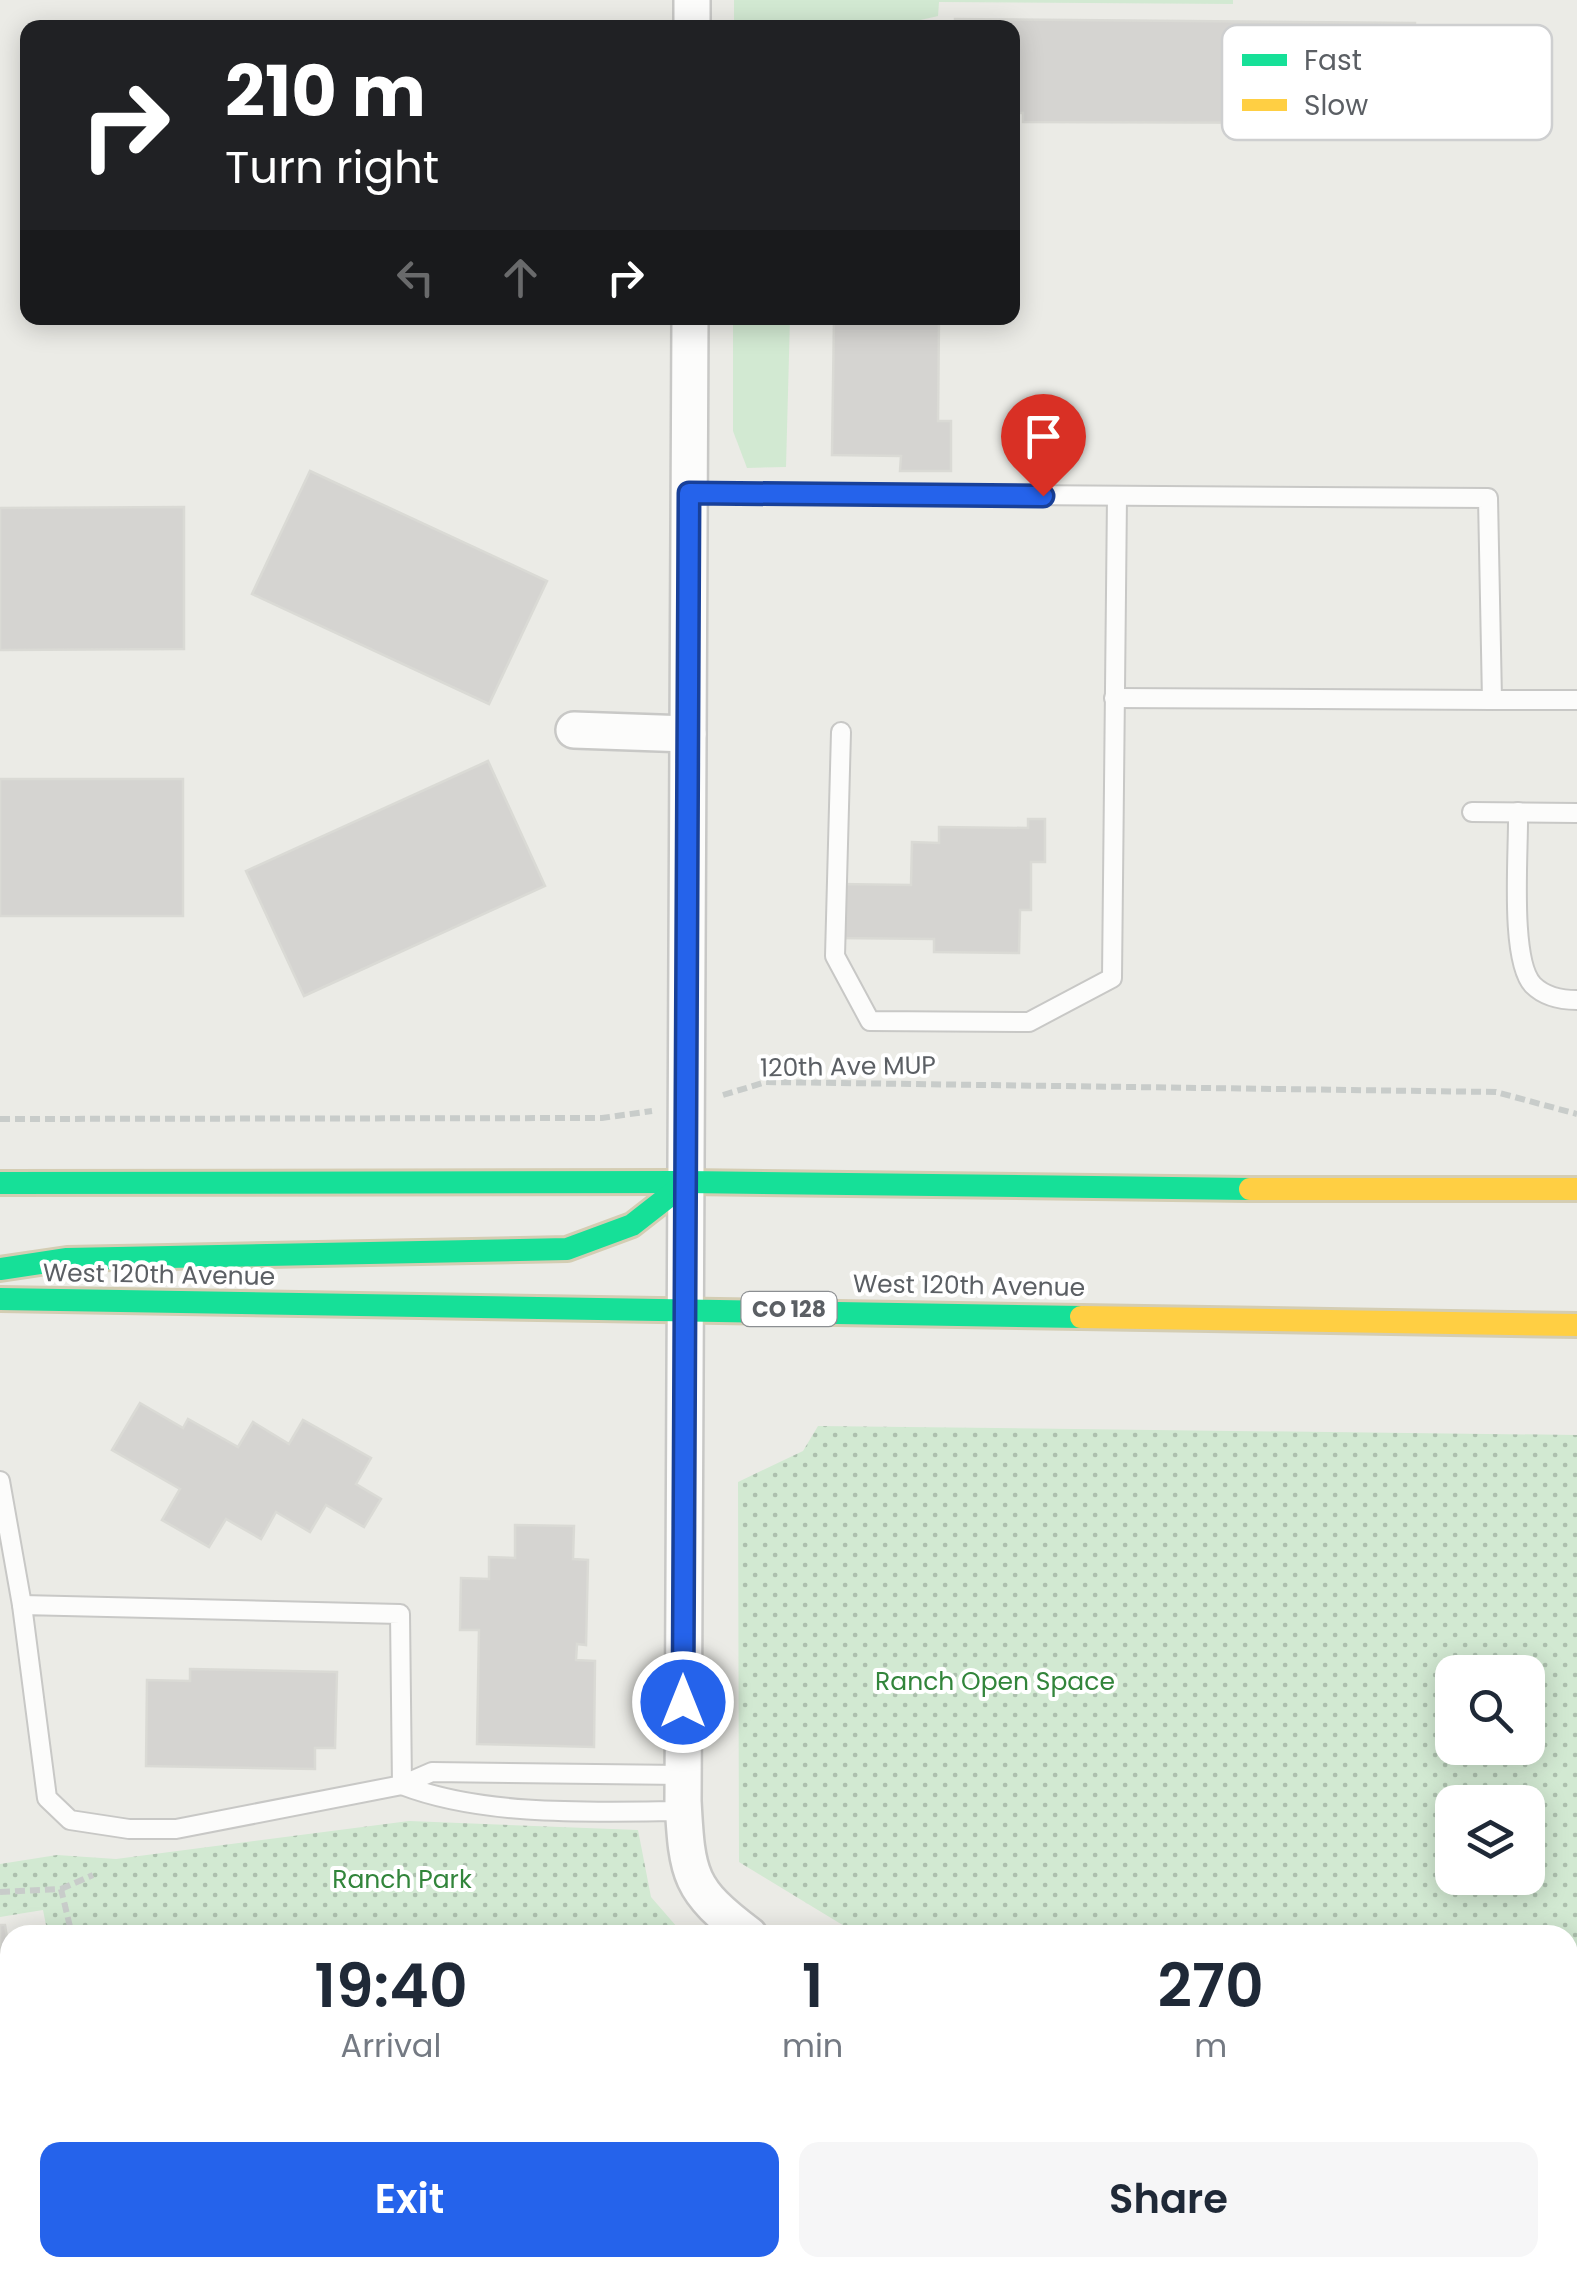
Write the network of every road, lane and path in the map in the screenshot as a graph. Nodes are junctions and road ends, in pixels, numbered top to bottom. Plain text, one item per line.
1 (690, 325) edge
2 (689, 493) junction
3 (1117, 496) junction
4 (1114, 698) junction
5 (1492, 700) junction
6 (1577, 700) edge
7 (574, 730) dead end
8 (841, 732) dead end
9 (688, 734) junction
10 (1472, 812) dead end
11 (1518, 812) junction
12 (1577, 813) edge
13 (1577, 1000) edge
14 (684, 1106) junction
15 (1577, 1114) edge
16 (0, 1119) edge
17 (688, 1182) junction
18 (0, 1184) edge
19 (1577, 1189) edge
20 (0, 1269) edge
21 (0, 1300) edge
22 (684, 1307) junction
23 (1577, 1324) edge
24 (0, 1481) edge
25 (22, 1606) junction
26 (683, 1775) junction
27 (402, 1785) junction
28 (684, 1811) junction
29 (93, 1875) dead end
30 (61, 1889) junction
31 (0, 1892) edge
32 (70, 1925) edge
33 (738, 1925) edge

1 - 2 street
2 - 3 lane
2 - 9 street
3 - 4 lane
3 - 5 lane
4 - 5 lane
4 - 8 lane
5 - 6 lane
7 - 9 street
9 - 14 street
10 - 11 lane
11 - 12 lane
11 - 13 lane
14 - 15 path, 120th Ave MUP
14 - 16 path, 120th Ave MUP
14 - 17 street
17 - 18 main road
17 - 19 main road
17 - 20 main road
17 - 22 street
21 - 22 main road, West 120th Avenue / CO 128
22 - 23 main road, West 120th Avenue / CO 128
22 - 26 street
24 - 25 lane
25 - 27 lane
25 - 27 lane
26 - 27 lane
26 - 28 street
27 - 28 lane
28 - 33 street
29 - 30 path
30 - 31 path
30 - 32 path

